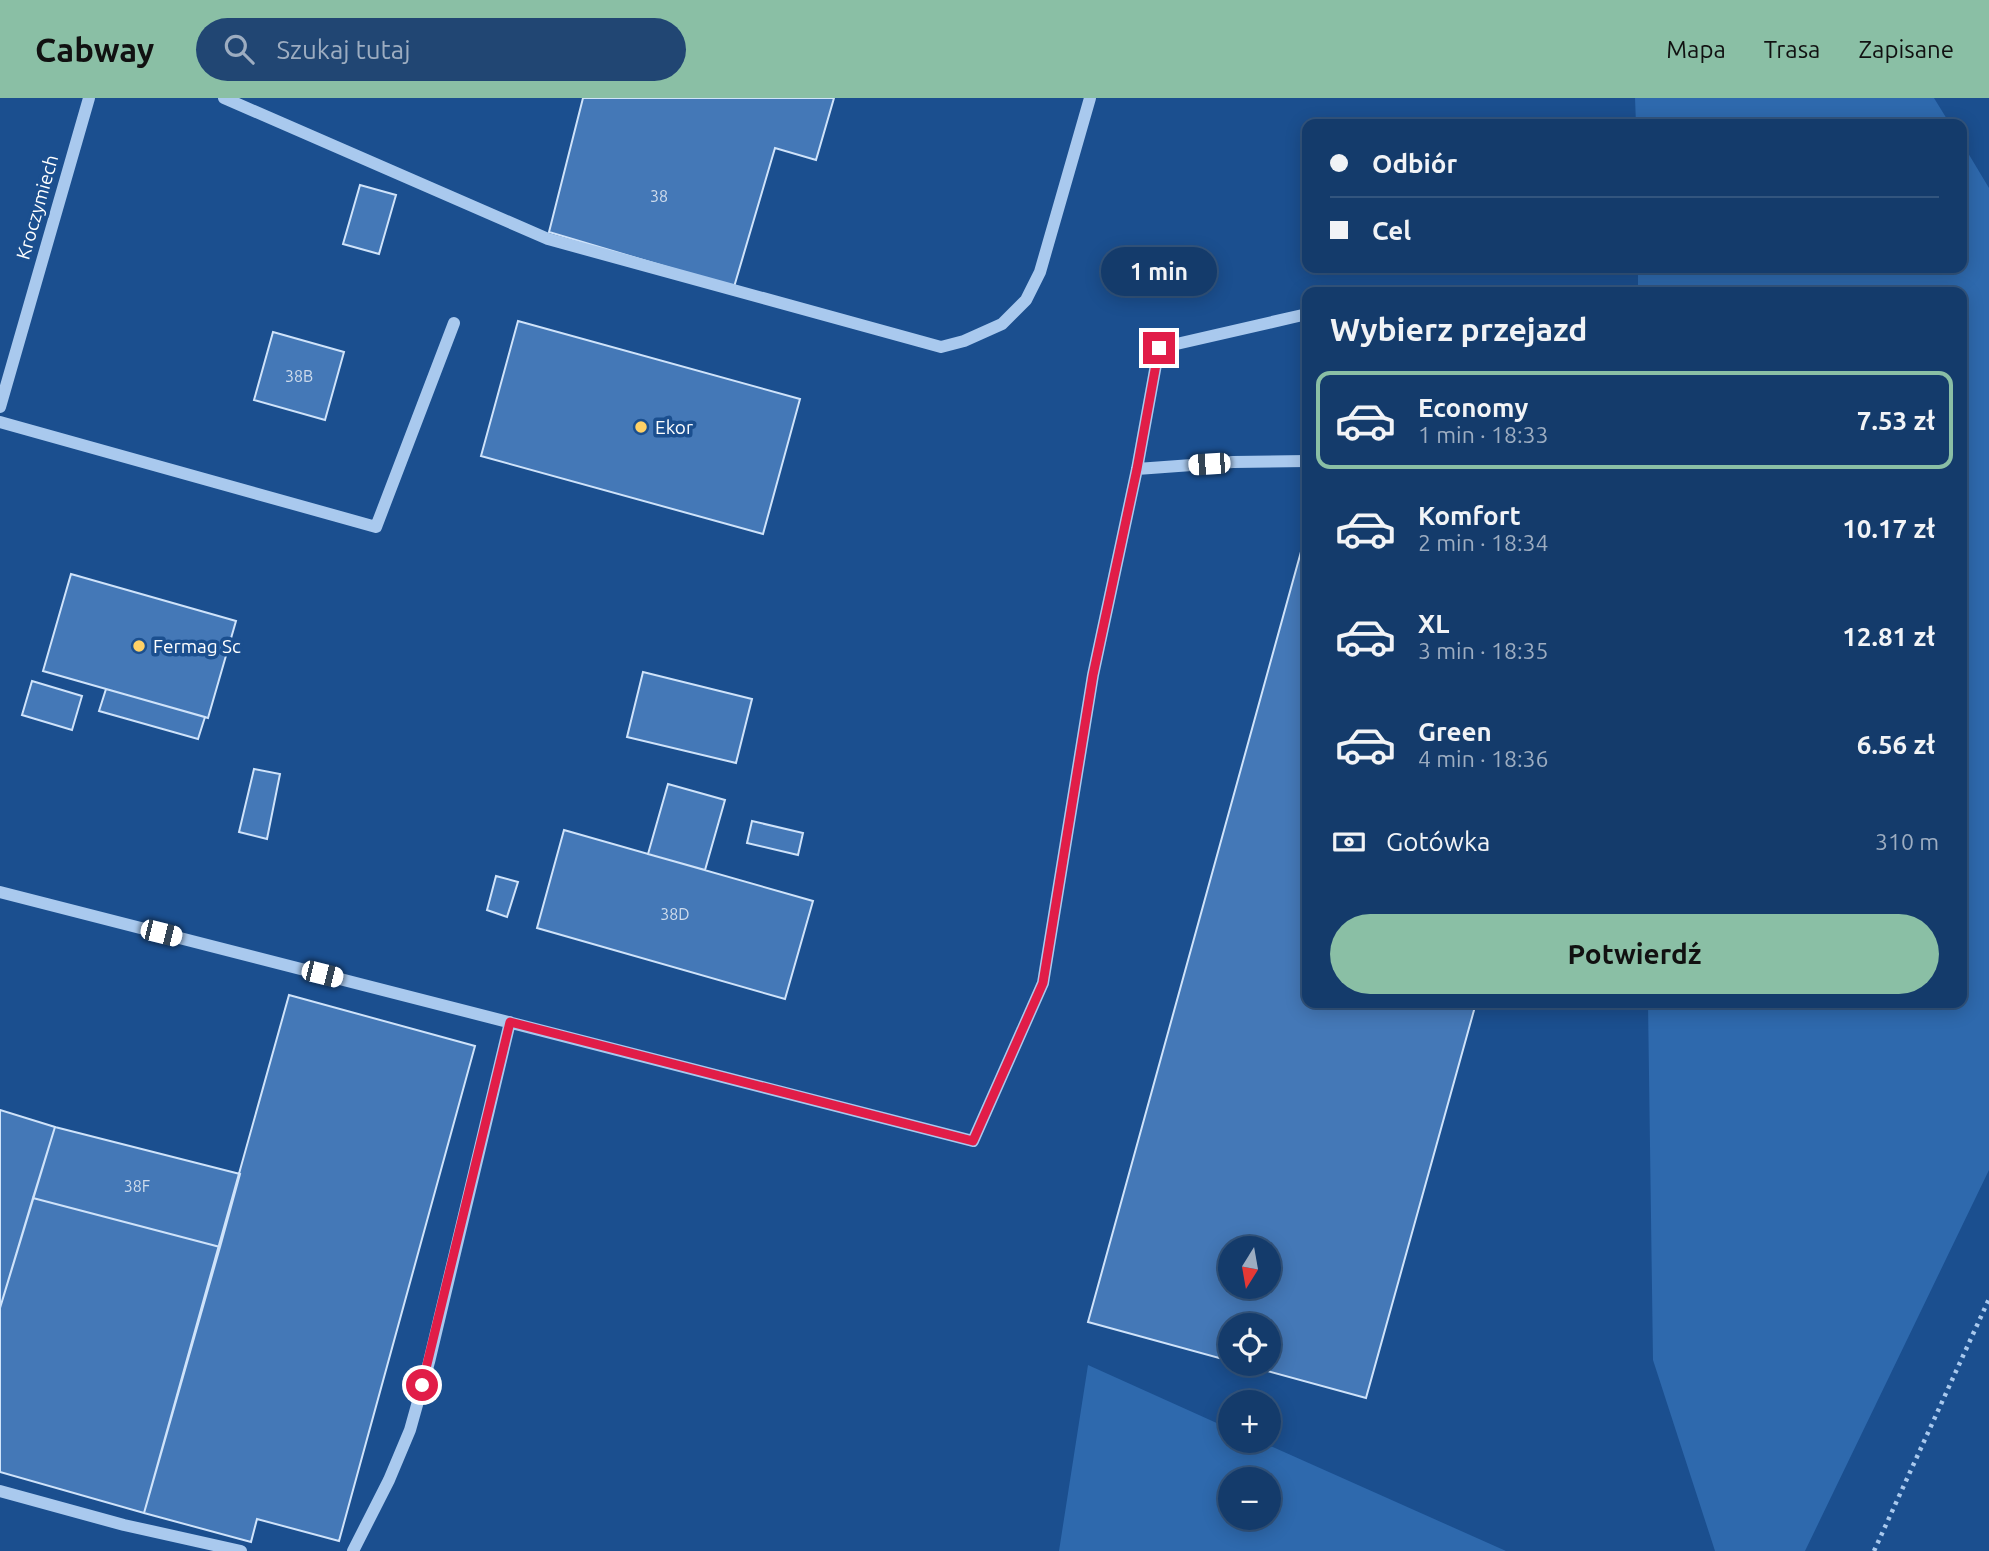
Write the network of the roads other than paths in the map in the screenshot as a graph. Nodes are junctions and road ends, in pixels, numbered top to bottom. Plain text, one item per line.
1 (89, 98) edge
2 (224, 98) edge
3 (1090, 98) edge
4 (1302, 315) edge
5 (454, 323) dead end
6 (0, 407) edge
7 (0, 422) edge
8 (1302, 461) edge
9 (1137, 469) junction
10 (0, 892) edge
11 (510, 1022) junction
12 (0, 1491) edge
13 (241, 1551) edge
14 (354, 1551) edge

1 - 6 street, Kroczymiech
2 - 3 street
4 - 9 street
5 - 7 street
8 - 9 street
9 - 11 street
10 - 11 street
11 - 14 street
12 - 13 street

